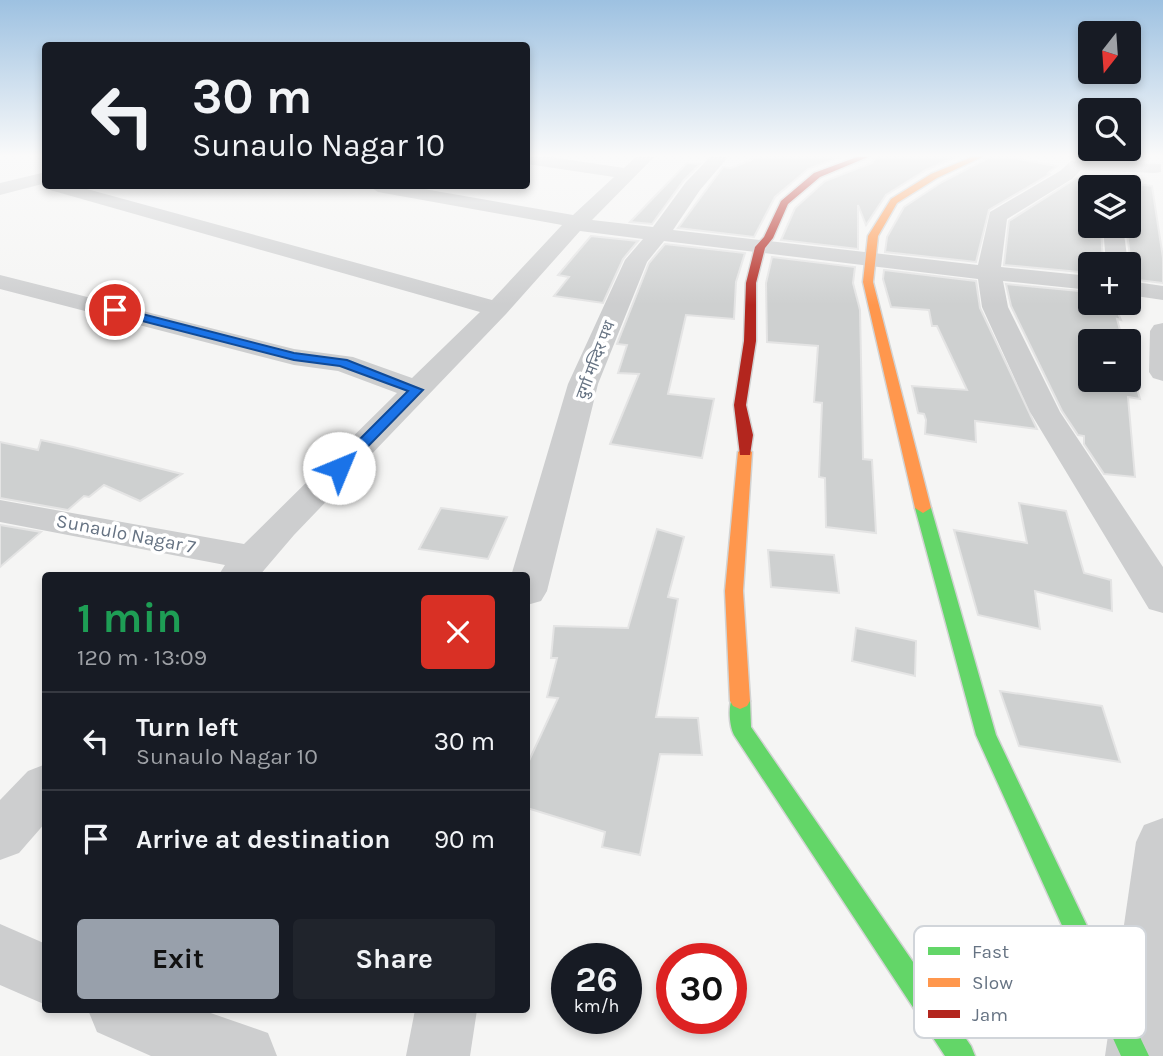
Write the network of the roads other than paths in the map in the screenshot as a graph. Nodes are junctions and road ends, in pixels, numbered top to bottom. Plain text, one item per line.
1 (135, 206) edge
2 (487, 206) edge
3 (595, 206) edge
4 (684, 206) edge
5 (782, 206) edge
6 (891, 206) edge
7 (1013, 206) edge
8 (577, 223) junction
9 (660, 233) junction
10 (761, 247) junction
11 (871, 261) junction
12 (989, 271) junction
13 (0, 282) edge
14 (1078, 282) edge
15 (1141, 290) edge
16 (1163, 293) edge
17 (497, 309) junction
18 (1163, 331) edge
19 (1163, 372) edge
20 (416, 390) junction
21 (0, 511) edge
22 (245, 567) edge
23 (530, 580) edge
24 (1163, 599) edge
25 (42, 790) edge
26 (0, 836) edge
27 (1163, 842) edge
28 (1075, 926) edge
29 (0, 954) edge
30 (42, 973) edge
31 (1146, 977) edge
32 (914, 986) edge
33 (126, 1013) edge
34 (445, 1013) edge
35 (949, 1038) edge
36 (1128, 1038) edge
37 (1138, 1038) edge
38 (245, 1056) edge
39 (438, 1056) edge
40 (961, 1056) edge
41 (1136, 1056) edge

1 - 17 street
2 - 8 street
3 - 8 street
4 - 9 street, दुर्गा मन्दिर पथ
5 - 10 street
6 - 11 street
7 - 12 street
8 - 9 street
8 - 17 street
9 - 10 street
9 - 23 street, दुर्गा मन्दिर पथ
10 - 11 street
10 - 32 street
11 - 12 street
11 - 28 street
12 - 14 street
12 - 24 street
13 - 20 street
15 - 16 street
17 - 20 street
18 - 19 street
20 - 22 street
21 - 22 street, Sunaulo Nagar 7
25 - 26 street
27 - 31 street
29 - 30 street
33 - 38 street
34 - 39 street
35 - 40 street
36 - 41 street
37 - 41 street

